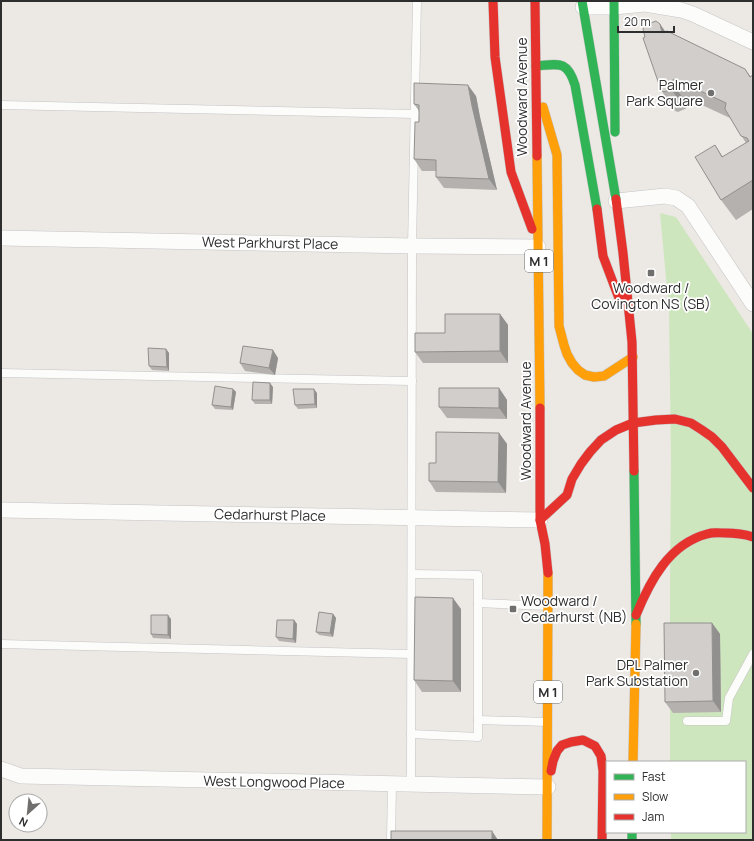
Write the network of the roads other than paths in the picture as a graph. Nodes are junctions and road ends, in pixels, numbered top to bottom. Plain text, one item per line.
1 (417, 1) edge
2 (494, 1) edge
3 (535, 1) edge
4 (582, 4) edge
5 (614, 4) edge
6 (681, 5) edge
7 (753, 42) edge
8 (536, 66) junction
9 (536, 83) junction
10 (1, 105) edge
11 (414, 114) junction
12 (616, 201) junction
13 (1, 238) edge
14 (412, 246) junction
15 (538, 247) junction
16 (753, 304) edge
17 (631, 330) junction
18 (632, 357) junction
19 (1, 373) edge
20 (412, 381) junction
21 (633, 423) junction
22 (753, 488) edge
23 (1, 510) edge
24 (412, 518) junction
25 (540, 520) junction
26 (753, 537) edge
27 (412, 574) junction
28 (478, 603) junction
29 (549, 606) junction
30 (636, 615) junction
31 (1, 644) edge
32 (411, 654) junction
33 (753, 654) edge
34 (478, 720) junction
35 (687, 721) dead end
36 (548, 722) junction
37 (410, 734) junction
38 (633, 761) edge
39 (1, 769) edge
40 (392, 784) junction
41 (411, 785) junction
42 (548, 787) junction
43 (391, 840) edge
44 (547, 840) edge
45 (602, 840) edge

1 - 11 lane
2 - 15 main road
3 - 8 main road, Woodward Avenue / M 1
4 - 5 street
4 - 12 main road
5 - 6 street
5 - 12 main road
6 - 7 street
8 - 9 main road, Woodward Avenue / M 1
8 - 17 main road
9 - 15 main road, Woodward Avenue / M 1
9 - 18 main road
10 - 11 lane
11 - 14 lane
12 - 16 street
12 - 17 main road
13 - 14 street, West Parkhurst Place
14 - 15 street, West Parkhurst Place
14 - 20 lane
15 - 25 main road, Woodward Avenue / M 1
17 - 18 main road
18 - 21 main road
19 - 20 lane
20 - 24 lane
21 - 22 main road
21 - 25 main road
21 - 30 main road
23 - 24 street, Cedarhurst Place
24 - 25 street, Cedarhurst Place
24 - 27 lane
25 - 29 main road, Woodward Avenue / M 1
26 - 30 main road
27 - 28 lane
27 - 32 lane
28 - 29 lane
28 - 34 lane
29 - 36 main road, Woodward Avenue / M 1
30 - 38 main road
31 - 32 lane
32 - 37 lane
33 - 35 lane
34 - 36 lane
34 - 37 lane
36 - 42 main road, Woodward Avenue / M 1
37 - 41 lane
39 - 40 street, West Longwood Place
40 - 41 street, West Longwood Place
40 - 43 lane
41 - 42 street, West Longwood Place
42 - 44 main road, Woodward Avenue / M 1
42 - 45 main road

